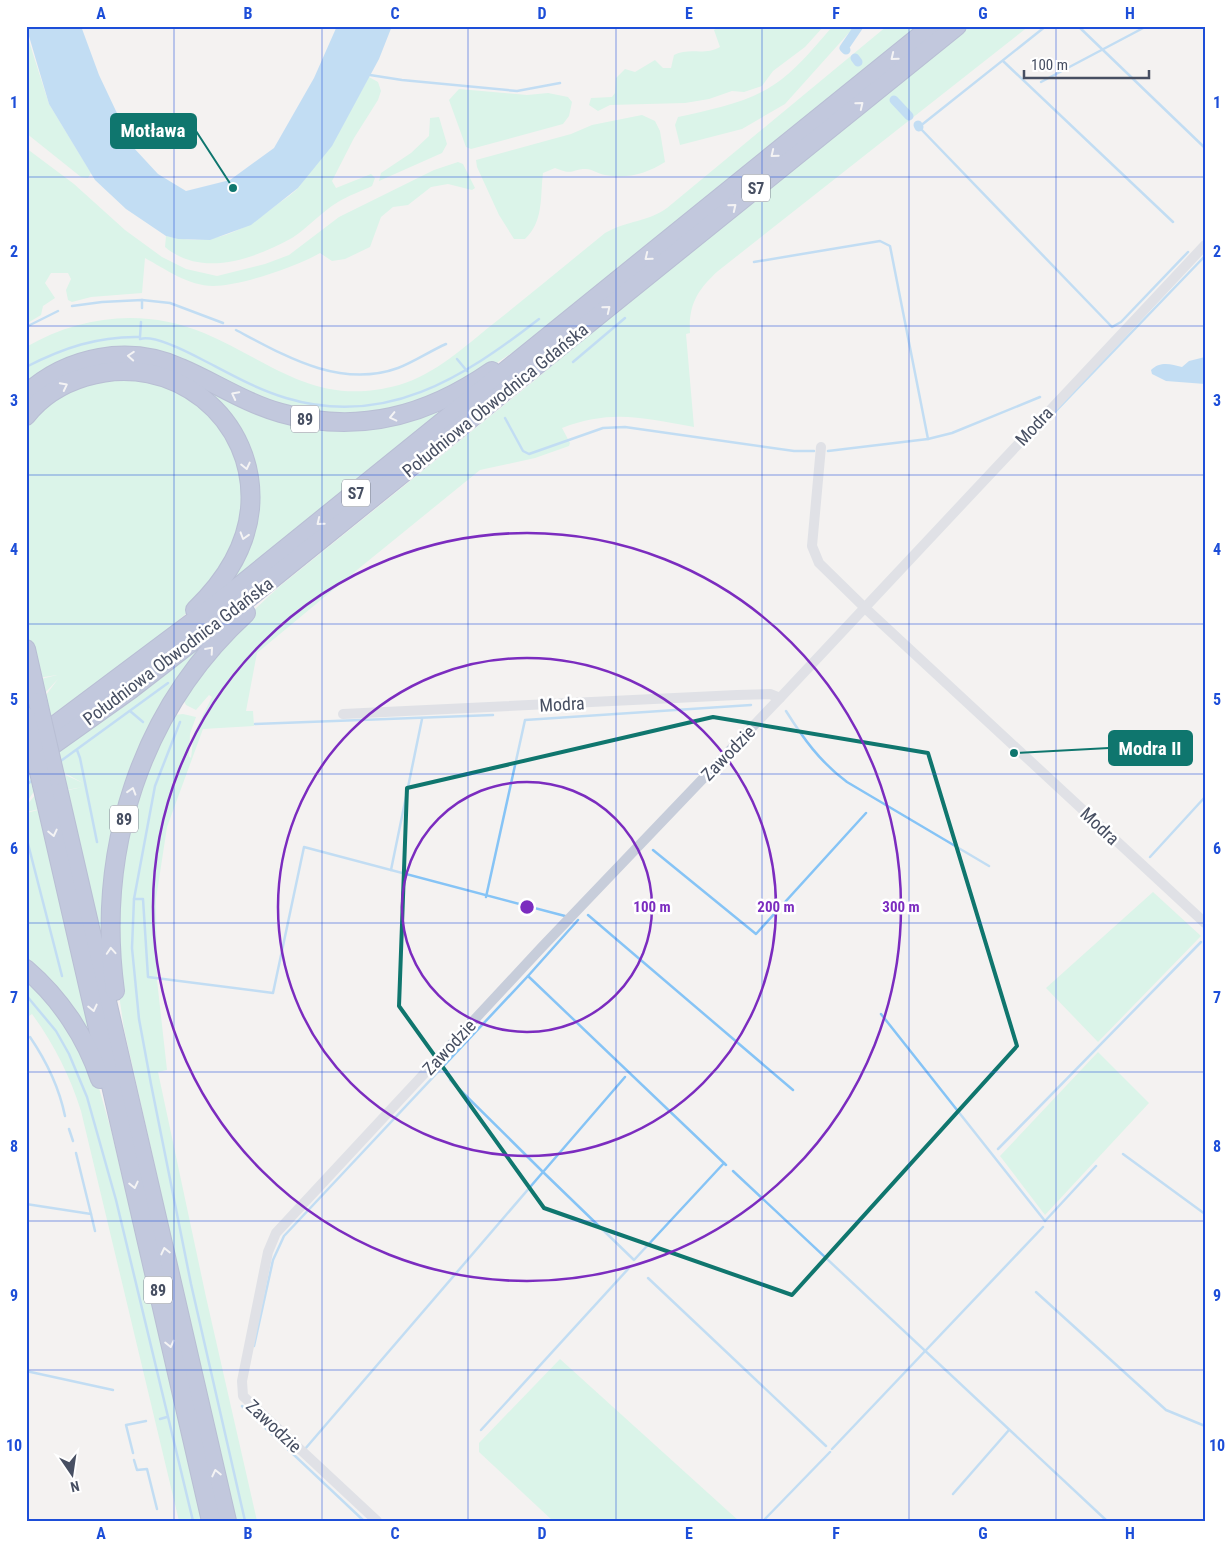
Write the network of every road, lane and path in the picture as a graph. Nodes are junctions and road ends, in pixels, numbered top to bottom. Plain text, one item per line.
1 (932, 26) edge
2 (957, 26) edge
3 (1205, 245) edge
4 (548, 337) junction
5 (26, 394) edge
6 (26, 416) edge
7 (821, 447) dead end
8 (312, 547) junction
9 (864, 607) junction
10 (162, 647) junction
11 (26, 649) edge
12 (780, 698) junction
13 (343, 714) dead end
14 (26, 717) edge
15 (26, 746) edge
16 (26, 764) edge
17 (49, 781) junction
18 (1205, 923) edge
19 (26, 969) edge
20 (126, 1086) junction
21 (123, 1138) junction
22 (211, 1521) edge
23 (227, 1521) edge
24 (377, 1521) edge

1 -> 4 highway, Południowa Obwodnica Gdańska / S7
8 -> 2 highway, Południowa Obwodnica Gdańska / S7
3 - 9 street, Modra
4 -> 5 highway, 89
4 -> 10 highway, Południowa Obwodnica Gdańska / S7
6 -> 10 highway
7 - 9 street, Modra
8 - 16 highway, Południowa Obwodnica Gdańska / S7
20 -> 8 highway, 89
9 - 12 street, Zawodzie
9 - 18 street, Modra
10 - 15 highway, Południowa Obwodnica Gdańska / S7
11 - 17 highway, 89, bridge
12 - 13 street, Modra
12 - 24 street, Zawodzie
14 - 17 highway, 89, bridge
17 - 20 highway, 89
17 -> 21 highway, 89
19 - 21 highway, 89
23 -> 20 highway, 89
21 -> 22 highway, 89

